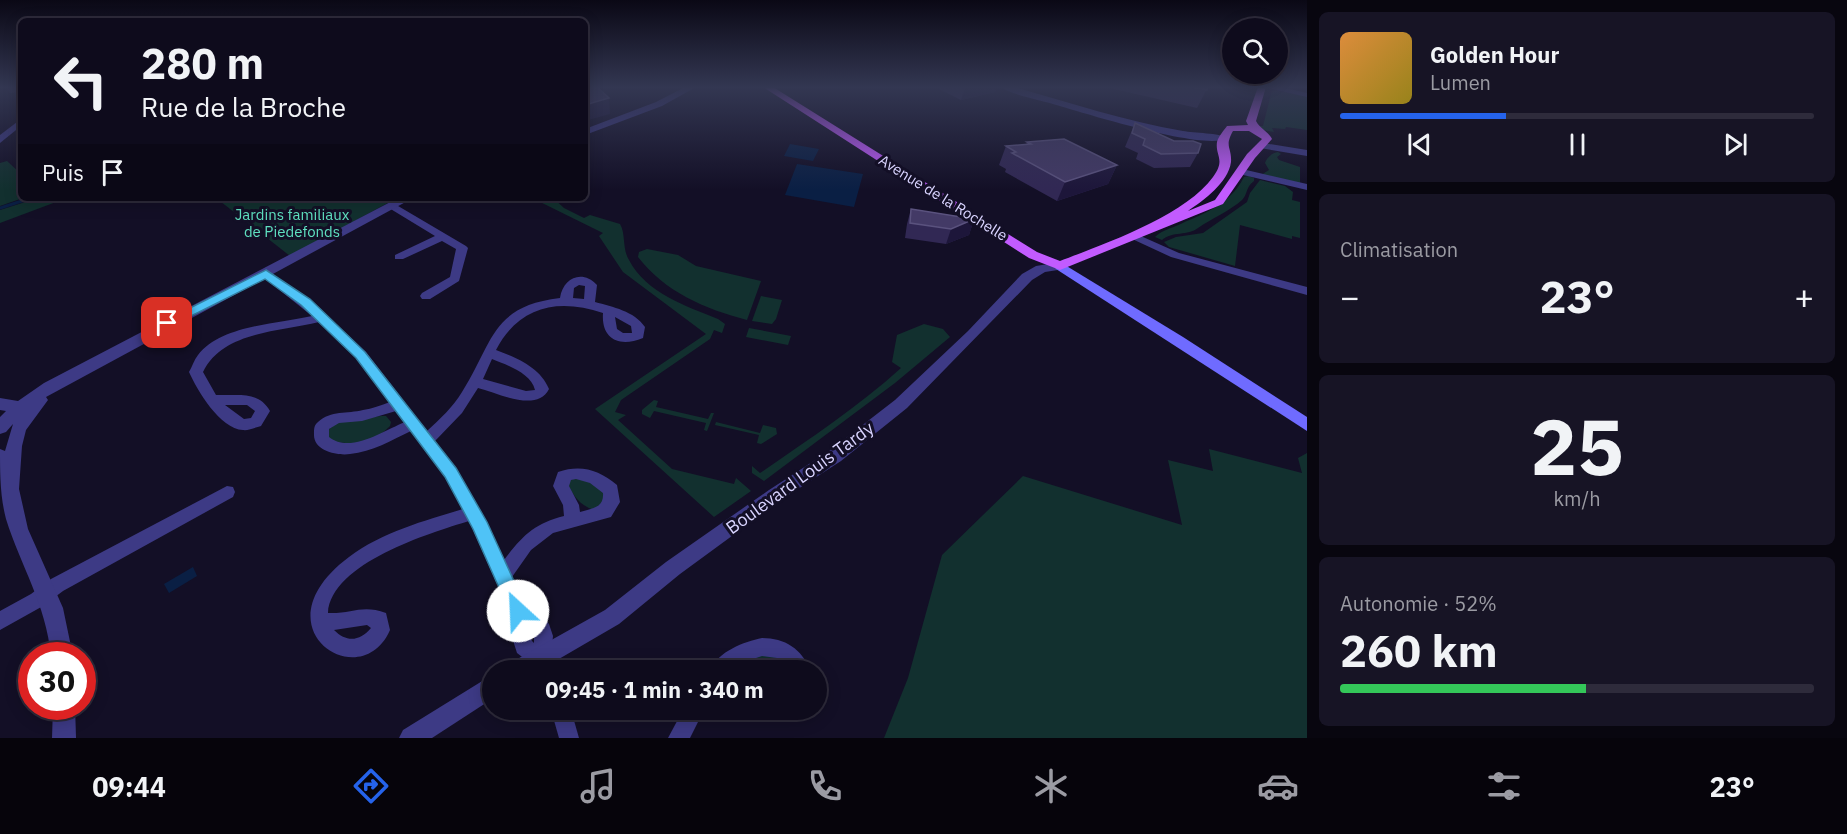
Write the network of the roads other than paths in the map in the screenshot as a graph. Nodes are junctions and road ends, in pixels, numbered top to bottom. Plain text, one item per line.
1 (613, 121) edge
2 (821, 121) edge
3 (831, 121) edge
4 (1114, 121) edge
5 (1241, 121) edge
6 (1251, 121) edge
7 (1239, 127) junction
8 (5, 131) edge
9 (588, 131) edge
10 (1261, 137) junction
11 (0, 140) edge
12 (1223, 144) junction
13 (1307, 144) edge
14 (1307, 153) edge
15 (1251, 155) junction
16 (1242, 172) junction
17 (1307, 187) edge
18 (402, 201) edge
19 (393, 206) junction
20 (443, 236) junction
21 (1134, 236) junction
22 (399, 257) dead end
23 (1060, 266) junction
24 (266, 274) junction
25 (1307, 291) edge
26 (426, 296) dead end
27 (566, 302) junction
28 (588, 304) junction
29 (609, 313) dead end
30 (323, 317) junction
31 (490, 353) junction
32 (69, 377) junction
33 (475, 382) junction
34 (214, 399) dead end
35 (0, 404) edge
36 (397, 405) junction
37 (20, 406) junction
38 (2, 422) edge
39 (412, 425) junction
40 (1307, 425) edge
41 (15, 438) junction
42 (426, 441) junction
43 (0, 456) edge
44 (10, 487) junction
45 (227, 492) dead end
46 (472, 513) junction
47 (573, 520) dead end
48 (502, 576) junction
49 (47, 592) junction
50 (0, 621) edge
51 (321, 621) dead end
52 (60, 642) edge
53 (537, 660) edge
54 (554, 660) edge
55 (732, 660) edge
56 (795, 660) edge
57 (482, 693) edge
58 (64, 720) edge
59 (563, 720) edge
60 (688, 720) edge
61 (64, 738) edge
62 (411, 738) edge
63 (569, 738) edge
64 (678, 738) edge

1 - 9 street
2 - 23 main road, Avenue de la Rochelle
3 - 23 main road, Avenue de la Rochelle
4 - 12 street
5 - 7 main road
6 - 10 main road
7 - 10 main road
7 - 12 main road
8 - 11 street
10 - 13 street
10 - 14 street
10 - 15 main road
12 - 15 main road
12 - 21 main road
15 - 16 main road
16 - 17 street
16 - 21 main road
18 - 19 street
19 - 20 street
19 - 24 street
20 - 22 street
20 - 26 street
21 - 23 main road
21 - 25 street
23 - 40 main road, Avenue de la Rochelle
23 - 54 street, Boulevard Louis Tardy
24 - 30 street
24 - 32 street
27 - 28 street
27 - 28 street
27 - 31 street
28 - 29 street
30 - 34 street
30 - 36 street
31 - 33 street
31 - 33 street
32 - 37 street
32 - 41 street
33 - 42 street
35 - 37 street
36 - 39 street
36 - 39 street
37 - 38 street
37 - 41 street
39 - 42 street
41 - 44 street
42 - 46 street
43 - 44 street
44 - 49 street
45 - 49 street
46 - 48 street
46 - 51 street
47 - 48 street
48 - 53 street
49 - 50 street
49 - 52 street
55 - 56 street
57 - 62 street
58 - 61 street
59 - 63 street
60 - 64 street

